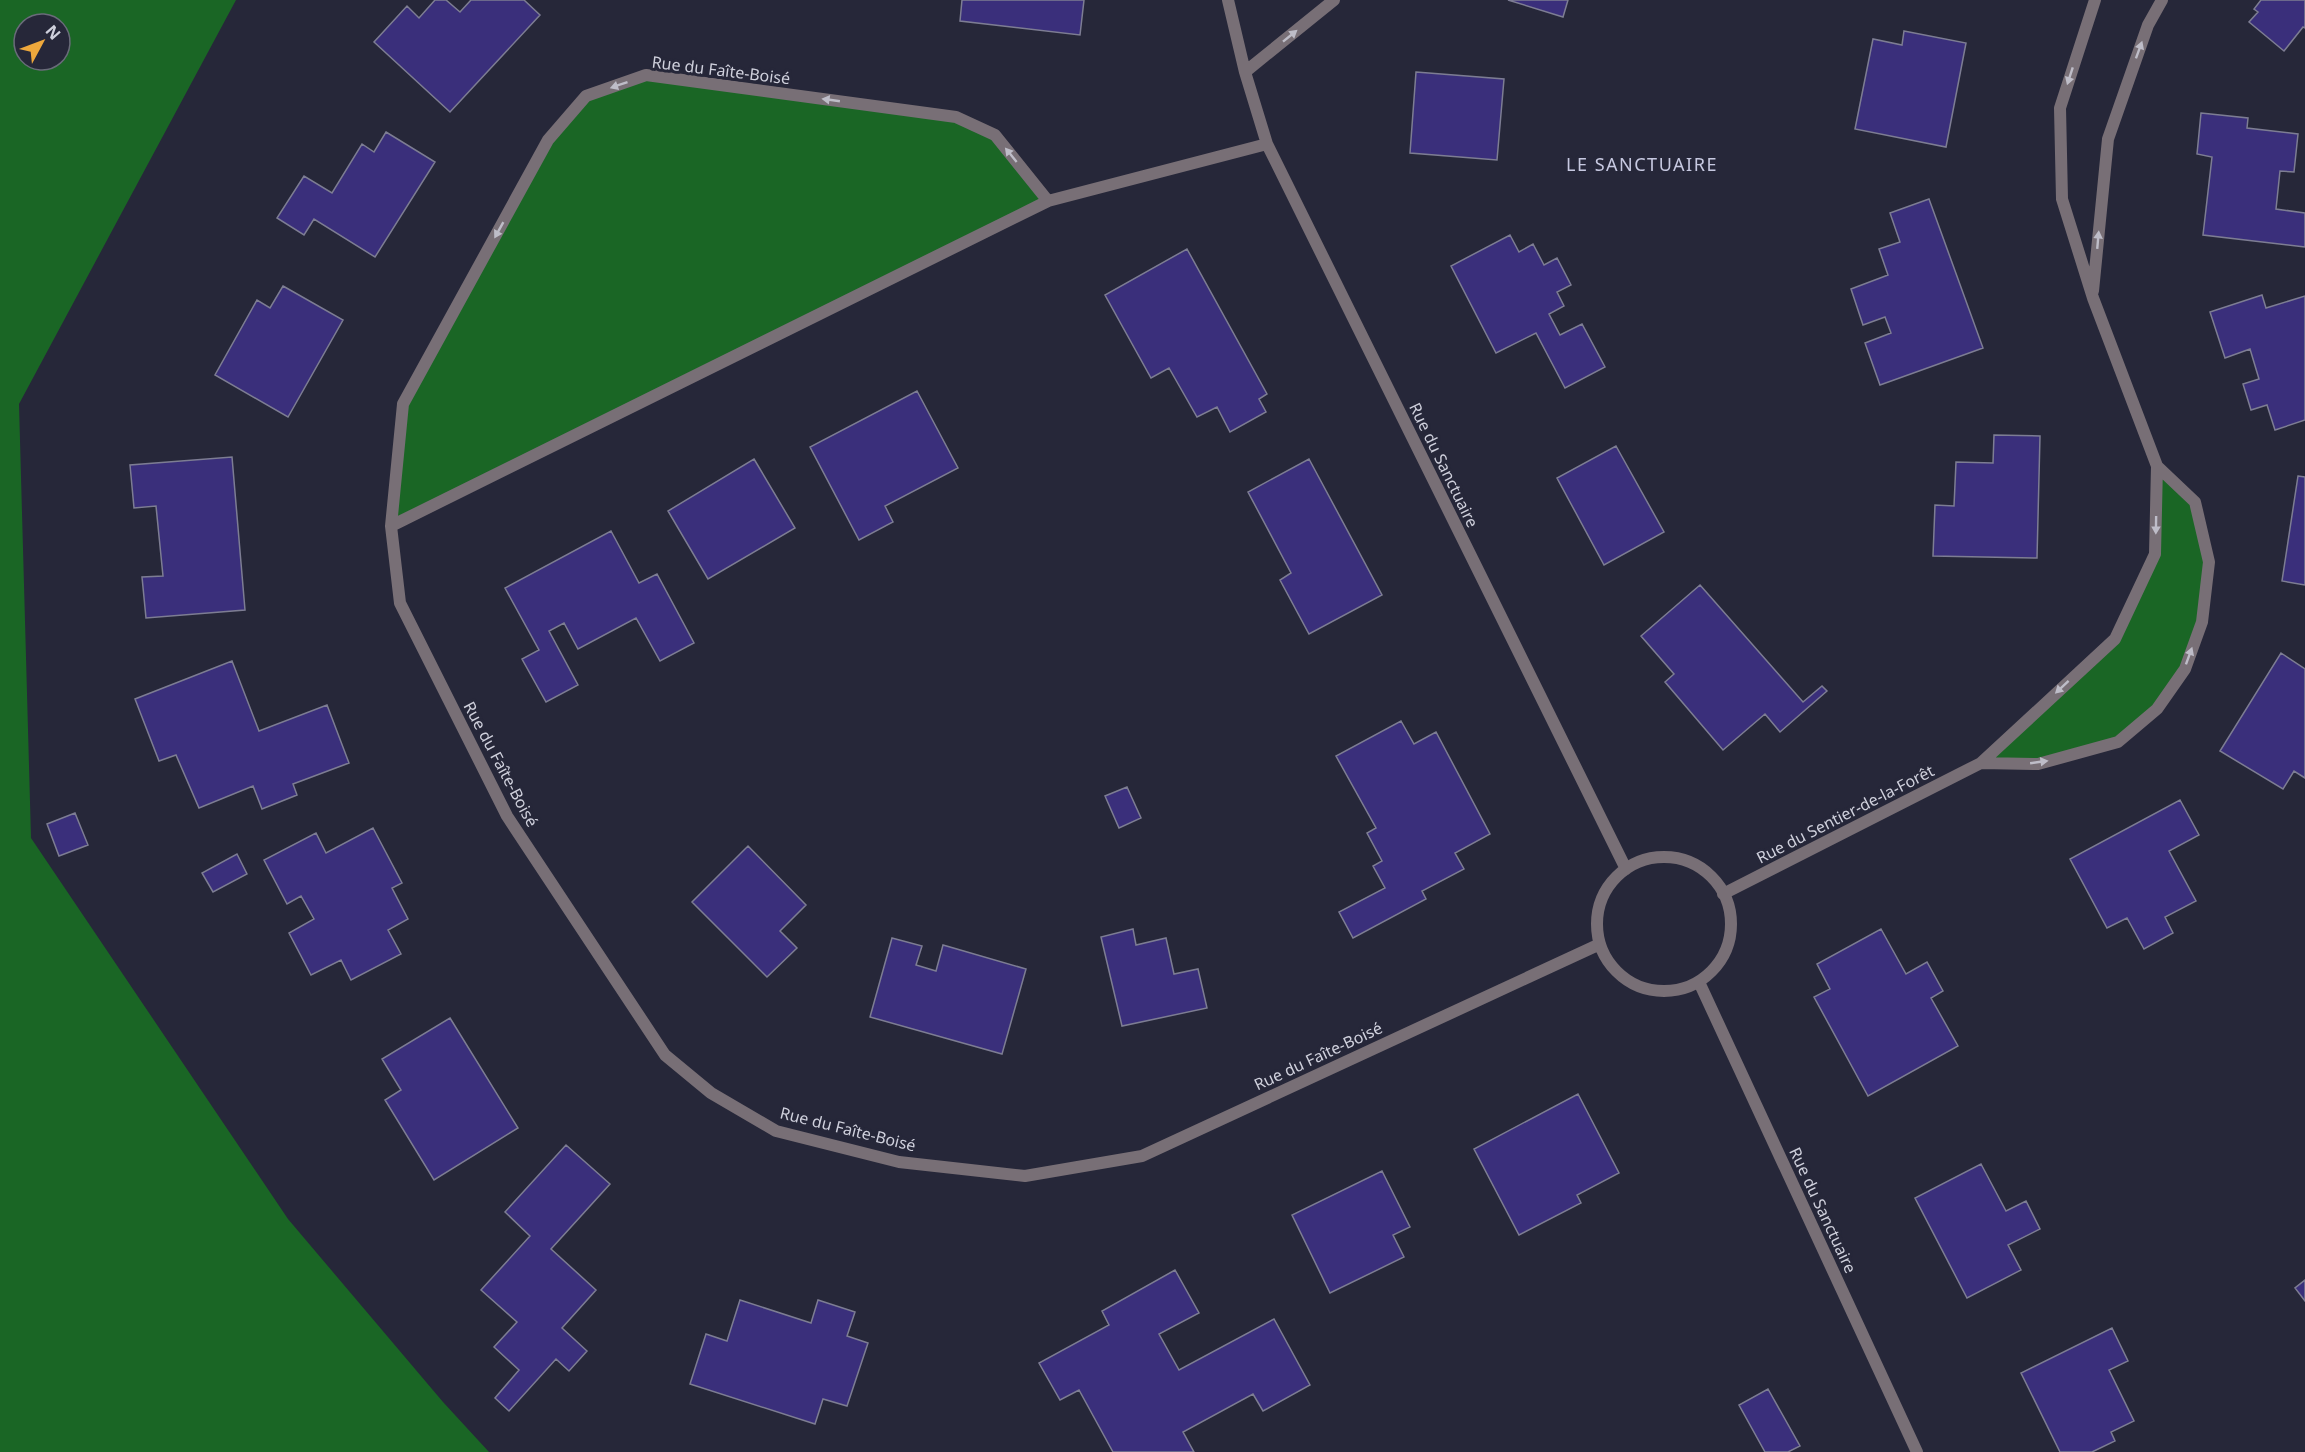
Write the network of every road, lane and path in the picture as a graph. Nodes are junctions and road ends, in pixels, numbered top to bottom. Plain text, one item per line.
1 (1228, 0) edge
2 (1334, 0) edge
3 (2095, 0) edge
4 (2162, 0) edge
5 (1245, 72) junction
6 (1267, 144) junction
7 (1048, 201) junction
8 (2093, 298) junction
9 (2157, 466) junction
10 (391, 526) junction
11 (1981, 763) junction
12 (1626, 869) junction
13 (1723, 894) junction
14 (1599, 944) junction
15 (1699, 982) junction
16 (1917, 1452) edge

1 - 5 street, Rue du Sanctuaire
5 -> 2 street
3 -> 8 street, Rue du Sentier-de-la-Forêt
8 -> 4 street, Rue du Sentier-de-la-Forêt
5 - 6 street, Rue du Sanctuaire
6 - 7 street
6 - 12 street, Rue du Sanctuaire
7 - 10 street
7 -> 10 street, Rue du Faîte-Boisé
8 - 9 street, Rue du Sentier-de-la-Forêt
9 -> 11 street, Rue du Sentier-de-la-Forêt
11 -> 9 street, Rue du Sentier-de-la-Forêt
10 - 14 street, Rue du Faîte-Boisé
11 - 13 street, Rue du Sentier-de-la-Forêt
12 - 13 street
12 - 14 street
13 - 15 street
14 - 15 street
15 - 16 street, Rue du Sanctuaire

